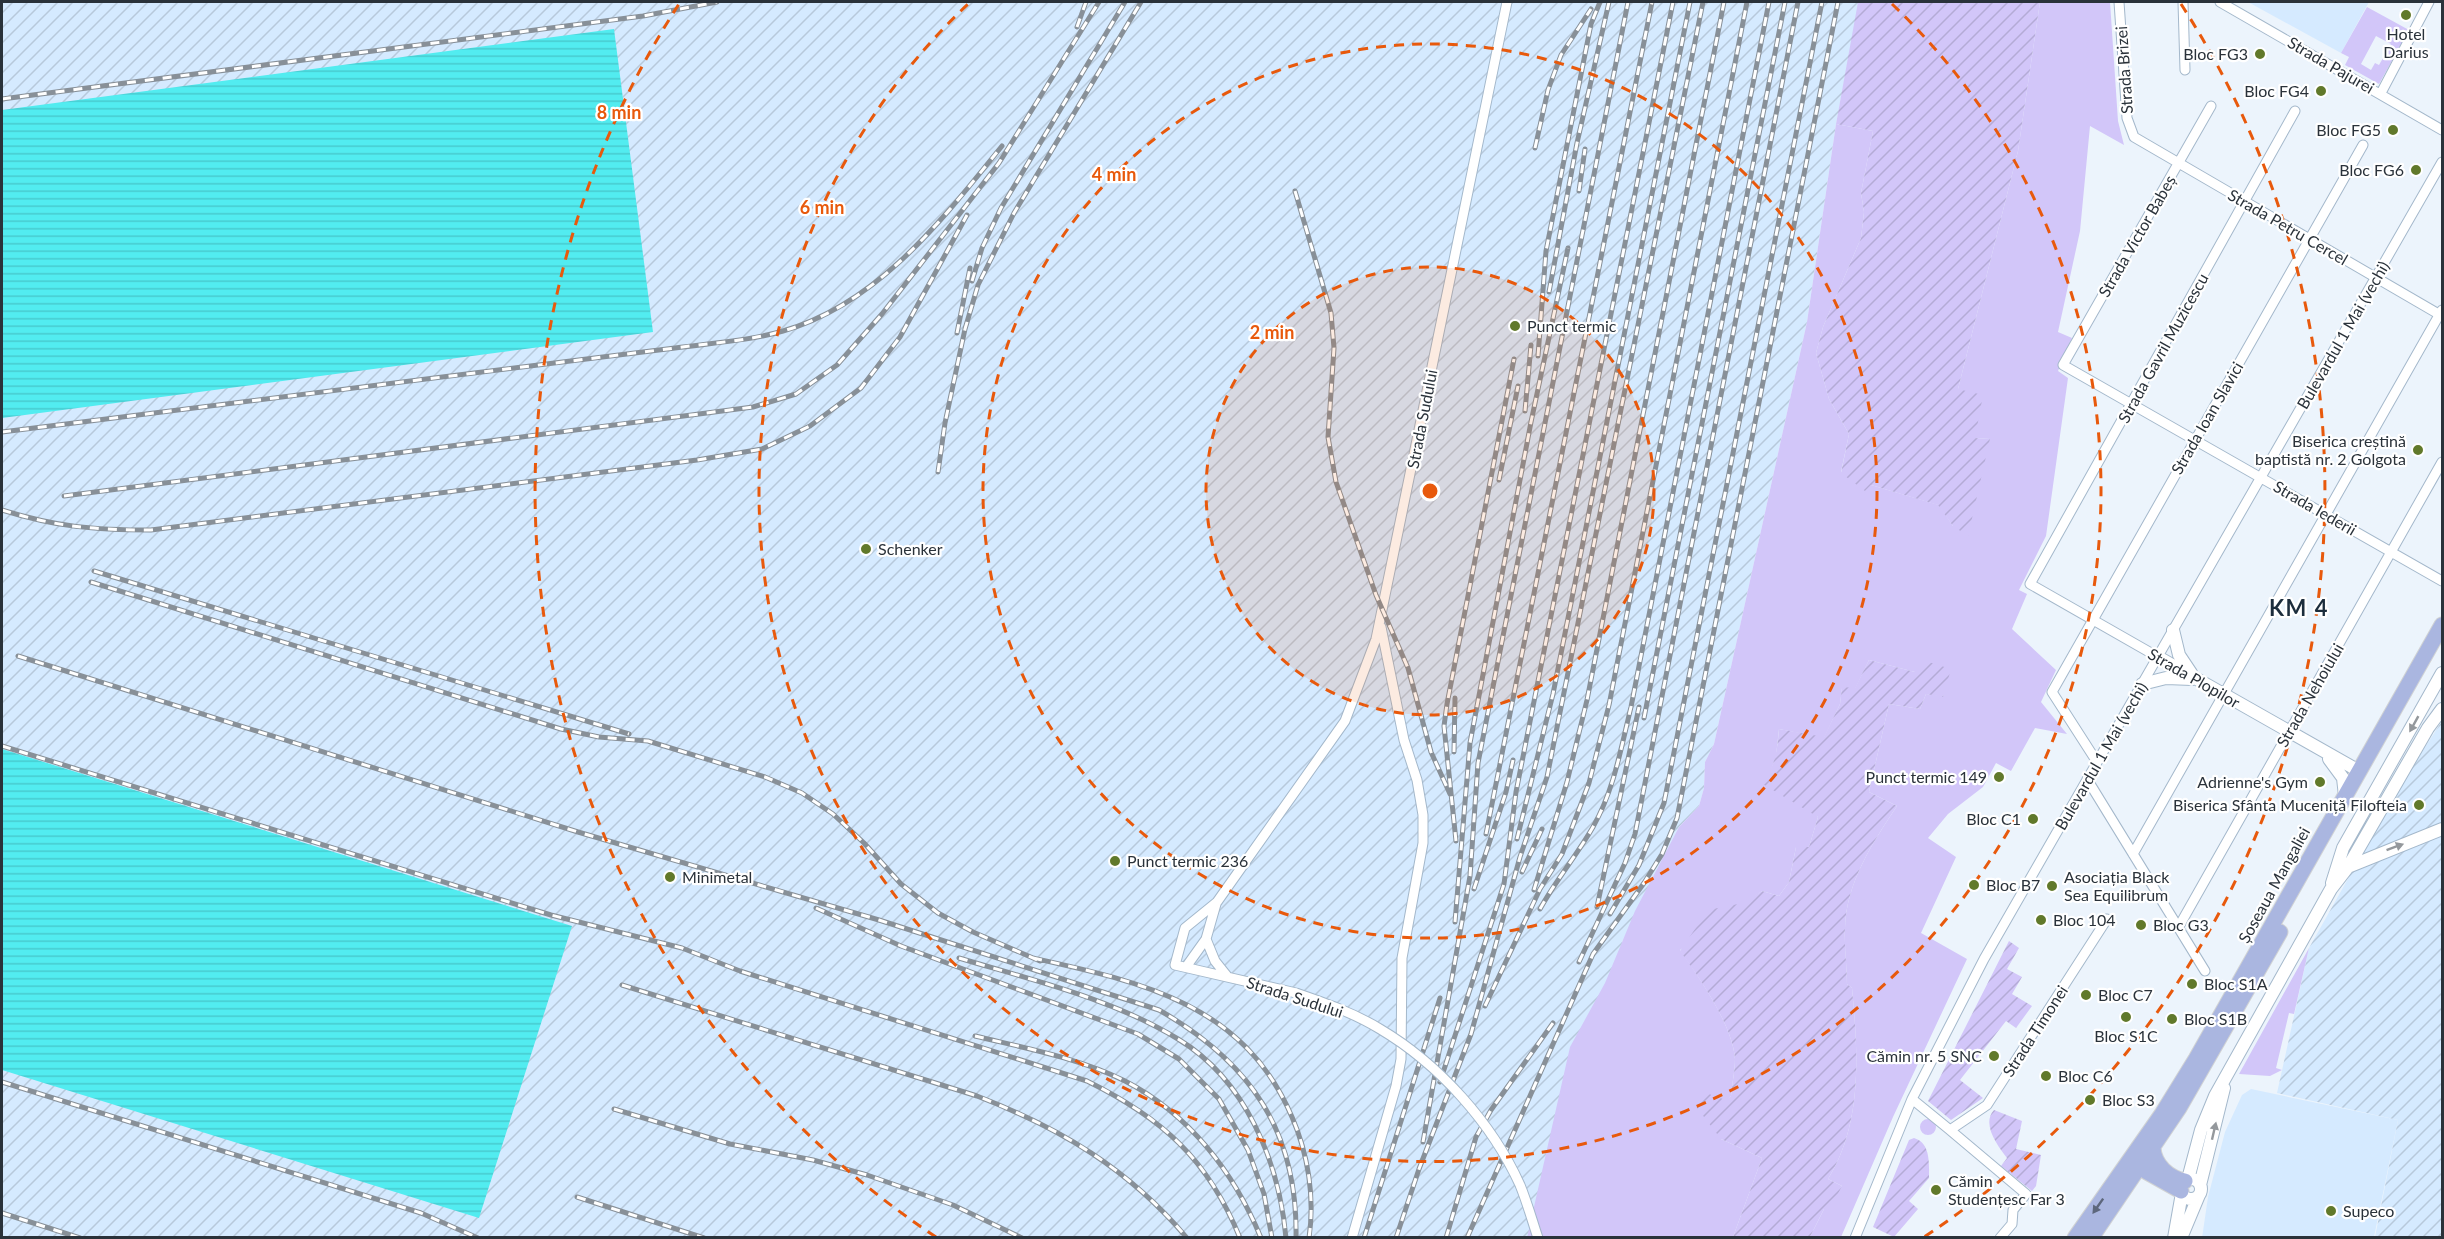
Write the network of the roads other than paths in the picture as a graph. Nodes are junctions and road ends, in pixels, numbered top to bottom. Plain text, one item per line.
1 (1506, 2) edge
2 (2119, 2) edge
3 (2183, 2) edge
4 (2220, 2) edge
5 (2429, 2) edge
6 (2185, 70) dead end
7 (2380, 93) junction
8 (2211, 106) dead end
9 (2295, 111) dead end
10 (2442, 129) edge
11 (2134, 137) joint
12 (2363, 145) dead end
13 (2442, 162) edge
14 (2178, 164) junction
15 (2245, 202) junction
16 (2309, 239) junction
17 (2376, 278) junction
18 (2442, 314) edge
19 (2063, 365) joint
20 (2131, 404) junction
21 (2195, 440) junction
22 (2442, 462) edge
23 (2261, 477) junction
24 (2326, 515) junction
25 (2392, 552) junction
26 (2442, 581) edge
27 (2030, 584) joint
28 (2093, 620) junction
29 (1380, 625) junction
30 (2442, 625) edge
31 (2173, 630) junction
32 (2442, 641) edge
33 (2158, 657) junction
34 (2442, 673) edge
35 (2196, 679) junction
36 (2142, 684) junction
37 (2223, 695) junction
38 (2442, 709) edge
39 (2290, 732) junction
40 (2322, 751) junction
41 (2097, 762) junction
42 (2359, 771) junction
43 (2087, 779) junction
44 (2345, 796) junction
45 (2442, 828) edge
46 (2133, 854) junction
47 (2348, 867) junction
48 (2331, 889) junction
49 (1217, 902) junction
50 (2107, 919) dead end
51 (2178, 928) junction
52 (1206, 939) junction
53 (1186, 967) junction
54 (2205, 971) dead end
55 (1227, 976) junction
56 (1912, 1100) junction
57 (1950, 1130) junction
58 (2153, 1148) junction
59 (2136, 1163) junction
60 (2189, 1187) junction
61 (1352, 1238) edge
62 (1538, 1238) edge
63 (1854, 1238) edge
64 (2000, 1238) edge
65 (2075, 1238) edge
66 (2091, 1238) edge
67 (2174, 1238) edge
68 (2181, 1238) edge

1 - 29 street, Strada Sudului
2 - 11 street, Strada Brizei
3 - 6 street
4 - 7 street, Strada Pajurei
5 - 7 street
7 - 10 street, Strada Pajurei
8 - 14 street, Strada Victor Babeș
9 - 15 street, Strada Gavril Muzicescu
11 - 14 street, Strada Petru Cercel
12 - 16 street, Strada Ioan Slavici
13 - 17 street, Bulevardul 1 Mai (vechi)
14 - 15 street, Strada Petru Cercel
14 - 19 street, Strada Victor Babeș
15 - 16 street, Strada Petru Cercel
15 - 20 street, Strada Gavril Muzicescu
16 - 17 street, Strada Petru Cercel
16 - 21 street, Strada Ioan Slavici
17 - 18 street, Strada Petru Cercel
17 - 23 street, Bulevardul 1 Mai (vechi)
18 - 24 street
19 - 20 street, Strada Iederii
20 - 21 street, Strada Iederii
20 - 27 street, Strada Gavril Muzicescu
21 - 23 street, Strada Iederii
21 - 28 street, Strada Ioan Slavici
22 - 25 street, Strada Nehoiului
23 - 24 street, Strada Iederii
23 - 31 street, Bulevardul 1 Mai (vechi)
24 - 25 street, Strada Iederii
24 - 37 street
25 - 26 street, Strada Iederii
25 - 39 street, Strada Nehoiului
27 - 28 street, Strada Plopilor
28 - 33 street, Strada Plopilor
28 - 41 street, Strada Ioan Slavici
29 - 49 street, Strada Sudului
29 - 61 street
30 - 42 main road, Șoseaua Mangaliei
31 - 33 street, Bulevardul 1 Mai (vechi)
31 - 35 street
32 - 58 main road, Șoseaua Mangaliei
33 - 35 street, Strada Plopilor
33 - 36 street, Bulevardul 1 Mai (vechi)
34 -> 48 street
35 - 36 street
35 - 37 street, Strada Plopilor
36 - 41 street, Bulevardul 1 Mai (vechi)
37 - 39 street, Strada Plopilor
37 - 46 street
38 - 47 street
39 - 40 street, Strada Plopilor
39 - 51 street, Strada Nehoiului
40 - 42 street, Strada Plopilor
40 - 44 street
41 - 43 street, Bulevardul 1 Mai (vechi)
42 - 44 main road, Șoseaua Mangaliei
43 - 46 street
43 - 56 street, Bulevardul 1 Mai (vechi)
44 - 59 main road, Șoseaua Mangaliei
47 -> 45 street
46 - 51 street
47 - 48 street
48 - 60 street
49 - 52 street, Strada Sudului
49 - 53 street, Strada Sudului
50 - 57 street, Strada Timonei
51 - 54 street
52 - 53 street, Strada Sudului
52 - 55 street, Strada Sudului
53 - 55 street, Strada Sudului
55 - 62 street, Strada Sudului, bridge
56 - 57 street
56 - 63 street, Bulevardul 1 Mai (vechi)
57 - 64 street
58 - 59 main road, Șoseaua Mangaliei
58 - 60 main road
59 - 60 main road
59 -> 65 main road
59 - 66 main road
60 - 67 street
60 - 68 street

